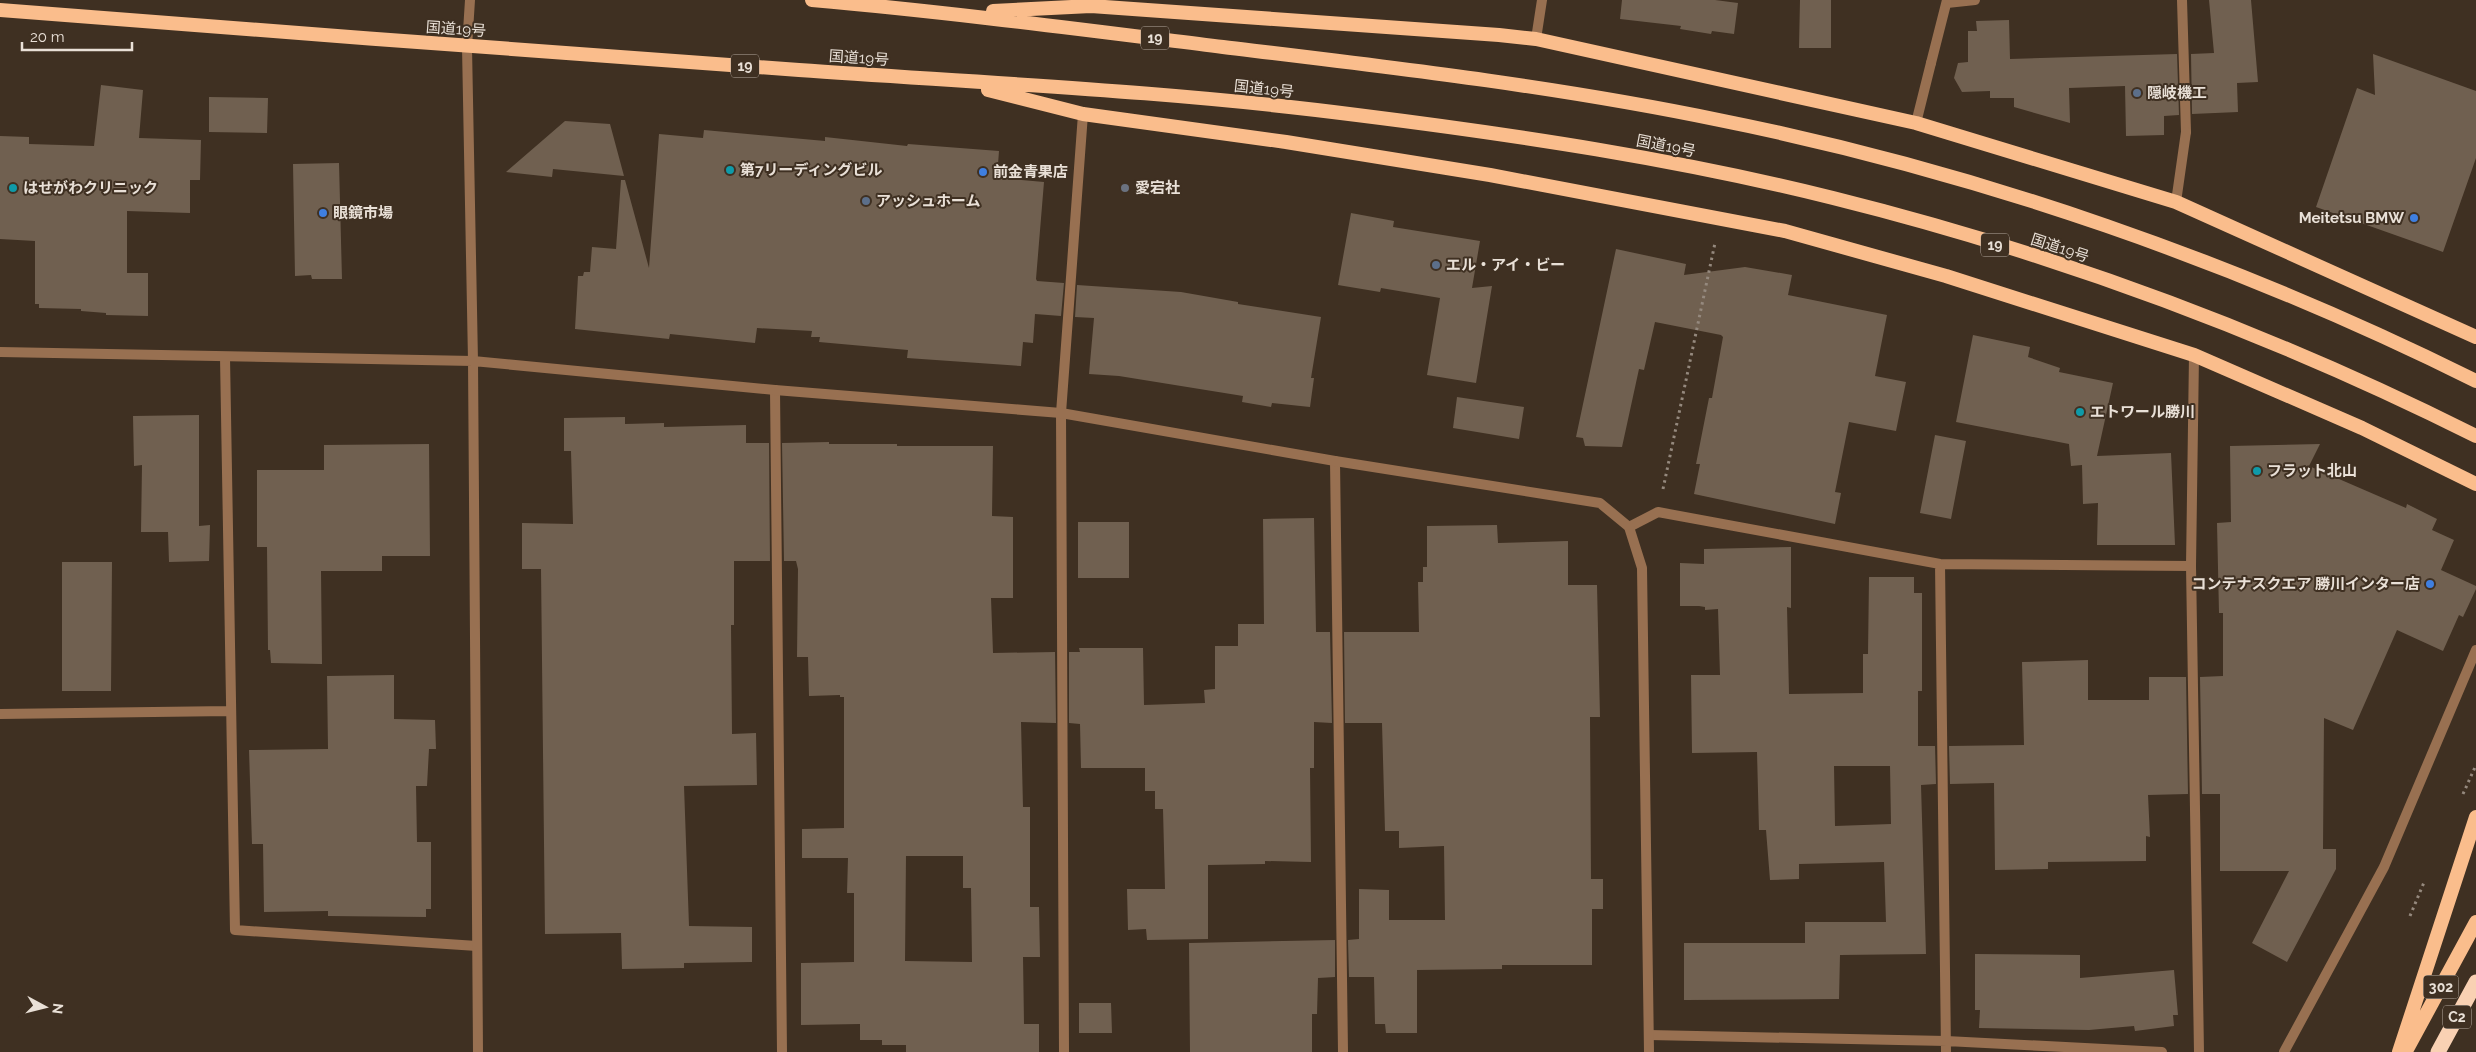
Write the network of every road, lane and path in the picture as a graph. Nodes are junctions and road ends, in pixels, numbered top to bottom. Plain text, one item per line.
1 (470, 0) edge
2 (812, 0) edge
3 (1542, 0) edge
4 (1975, 0) edge
5 (2182, 0) edge
6 (1947, 1) edge
7 (1092, 3) edge
8 (0, 10) edge
9 (956, 13) junction
10 (1536, 40) junction
11 (467, 47) junction
12 (951, 81) junction
13 (1083, 114) junction
14 (1916, 123) junction
15 (2176, 202) junction
16 (1720, 218) junction
17 (2476, 337) edge
18 (0, 352) edge
19 (2194, 355) junction
20 (225, 357) junction
21 (473, 361) junction
22 (2476, 381) edge
23 (775, 390) junction
24 (1061, 413) junction
25 (2476, 436) edge
26 (1335, 461) junction
27 (2476, 484) edge
28 (1658, 512) junction
29 (1629, 527) junction
30 (1940, 564) junction
31 (2190, 566) junction
32 (2476, 650) edge
33 (230, 712) junction
34 (0, 714) edge
35 (2476, 817) edge
36 (2476, 922) edge
37 (477, 946) junction
38 (2476, 982) edge
39 (1649, 1035) junction
40 (1946, 1040) junction
41 (478, 1052) edge
42 (782, 1052) edge
43 (1064, 1052) edge
44 (1344, 1052) edge
45 (1649, 1052) edge
46 (1946, 1052) edge
47 (2162, 1052) edge
48 (2199, 1052) edge
49 (2284, 1052) edge
50 (2399, 1052) edge
51 (2406, 1052) edge
52 (2438, 1052) edge

1 - 11 street
2 - 9 highway, 19
3 - 10 street
4 - 6 street
5 - 15 street
6 - 14 street
7 - 9 highway
7 - 10 highway
8 - 11 highway, 国道19号 / 19
9 - 22 highway, 19
10 - 14 highway
11 - 12 highway, 国道19号 / 19
11 - 21 street
12 - 13 highway
12 - 25 highway, 国道19号 / 19
13 - 16 highway
13 - 24 street
14 - 15 highway
15 - 17 highway
16 - 19 highway
16 - 28 path
18 - 20 street
19 - 27 highway
19 - 31 street
20 - 21 street
20 - 33 street
21 - 23 street
21 - 37 street
23 - 24 street
23 - 42 street
24 - 26 street
24 - 43 street
26 - 29 street
26 - 44 street
28 - 29 street
28 - 30 street
29 - 39 street
30 - 31 street
30 - 40 street
31 - 48 street
32 - 49 street
33 - 34 street
33 - 37 street
35 - 50 highway
36 - 51 highway, 302
37 - 41 street
38 - 52 highway, C2
39 - 40 street
39 - 45 street
40 - 46 street
40 - 47 street

